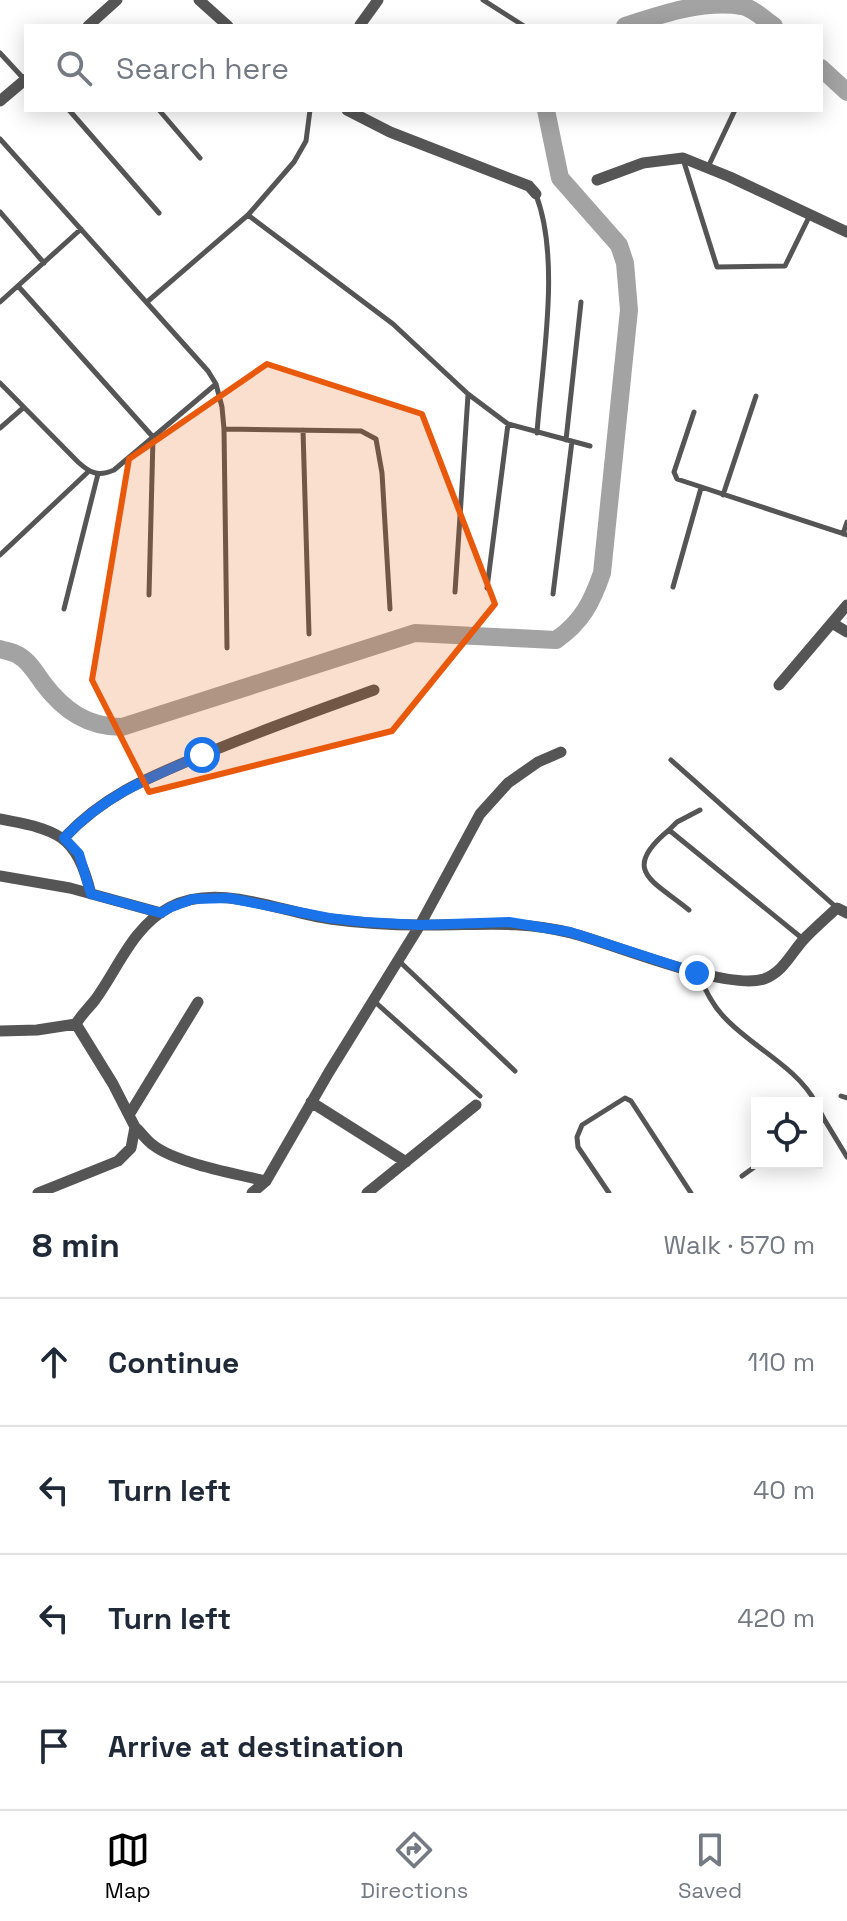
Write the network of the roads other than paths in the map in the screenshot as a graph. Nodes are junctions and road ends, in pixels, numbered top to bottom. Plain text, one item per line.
1 (117, 0) edge
2 (199, 0) edge
3 (378, 0) edge
4 (483, 0) edge
5 (90, 24) edge
6 (226, 24) edge
7 (361, 24) edge
8 (521, 24) edge
9 (0, 53) edge
10 (24, 77) edge
11 (24, 81) edge
12 (0, 101) edge
13 (71, 112) edge
14 (161, 112) edge
15 (310, 112) edge
16 (351, 112) edge
17 (734, 112) edge
18 (0, 139) edge
19 (200, 158) dead end
20 (683, 158) junction
21 (708, 168) junction
22 (597, 180) dead end
23 (536, 194) joint
24 (0, 212) edge
25 (159, 213) dead end
26 (810, 214) junction
27 (248, 215) junction
28 (81, 229) junction
29 (847, 232) edge
30 (44, 263) junction
31 (18, 286) junction
32 (1, 299) edge
33 (147, 302) junction
34 (581, 302) dead end
35 (0, 383) edge
36 (216, 384) junction
37 (468, 394) junction
38 (756, 396) dead end
39 (23, 408) junction
40 (694, 412) dead end
41 (508, 424) junction
42 (0, 428) edge
43 (224, 429) junction
44 (303, 430) junction
45 (537, 433) junction
46 (153, 437) junction
47 (569, 440) junction
48 (590, 446) dead end
49 (89, 471) junction
50 (98, 474) junction
51 (701, 488) junction
52 (723, 495) junction
53 (847, 522) edge
54 (845, 535) edge
55 (0, 555) edge
56 (673, 587) dead end
57 (487, 588) dead end
58 (455, 592) dead end
59 (553, 594) dead end
60 (149, 595) dead end
61 (847, 605) edge
62 (64, 609) dead end
63 (390, 609) dead end
64 (832, 623) junction
65 (847, 632) edge
66 (309, 634) dead end
67 (227, 648) dead end
68 (779, 685) dead end
69 (374, 690) dead end
70 (561, 752) dead end
71 (671, 760) dead end
72 (700, 810) dead end
73 (0, 819) edge
74 (669, 830) junction
75 (64, 838) junction
76 (0, 876) edge
77 (91, 894) junction
78 (689, 910) dead end
79 (844, 911) edge
80 (161, 913) junction
81 (420, 925) junction
82 (804, 939) junction
83 (398, 960) junction
84 (697, 973) junction
85 (373, 1000) junction
86 (198, 1002) dead end
87 (76, 1024) junction
88 (0, 1031) edge
89 (515, 1071) dead end
90 (811, 1097) edge
91 (478, 1100) joint
92 (311, 1102) junction
93 (129, 1115) junction
94 (824, 1119) edge
95 (135, 1127) junction
96 (847, 1157) edge
97 (406, 1162) junction
98 (752, 1169) edge
99 (742, 1176) dead end
100 (266, 1181) junction
101 (38, 1193) edge
102 (252, 1193) edge
103 (367, 1193) edge
104 (609, 1193) edge
105 (691, 1193) edge

1 - 5 street
2 - 6 street
3 - 7 street
4 - 8 lane
9 - 10 lane
11 - 12 street
13 - 25 lane
14 - 19 lane
15 - 27 lane
16 - 23 street
17 - 21 lane
18 - 28 lane
20 - 21 street
20 - 22 street
20 - 26 lane
21 - 26 street
23 - 45 lane
24 - 30 lane
26 - 29 street
27 - 33 lane
27 - 37 lane
28 - 30 lane
28 - 33 lane
30 - 31 lane
31 - 32 lane
31 - 46 lane
33 - 36 lane
34 - 47 lane
35 - 39 lane
36 - 43 lane
36 - 46 lane
37 - 41 lane
37 - 58 lane
38 - 52 lane
39 - 42 lane
39 - 49 lane
40 - 51 lane
41 - 45 lane
41 - 57 lane
43 - 44 lane
43 - 67 lane
44 - 63 lane
44 - 66 lane
45 - 47 lane
46 - 50 lane
46 - 60 lane
47 - 48 lane
47 - 59 lane
49 - 50 lane
49 - 55 lane
50 - 62 lane
51 - 52 lane
51 - 56 lane
52 - 54 lane
53 - 54 lane
61 - 64 street
64 - 65 street
64 - 68 street
69 - 75 street
70 - 81 street
71 - 79 lane
72 - 74 lane
73 - 75 street
74 - 78 lane
74 - 82 lane
75 - 77 street
76 - 77 street
77 - 80 street
79 - 82 street
80 - 81 street
80 - 87 street
81 - 83 street
81 - 84 street
82 - 84 street
83 - 85 street
83 - 89 lane
84 - 90 lane
85 - 91 lane
85 - 92 street
86 - 93 street
87 - 88 street
87 - 93 street
91 - 97 street
92 - 97 street
92 - 100 street
93 - 95 street
94 - 96 lane
95 - 100 street
95 - 101 street
97 - 103 street
98 - 99 lane
100 - 102 street
104 - 105 lane

